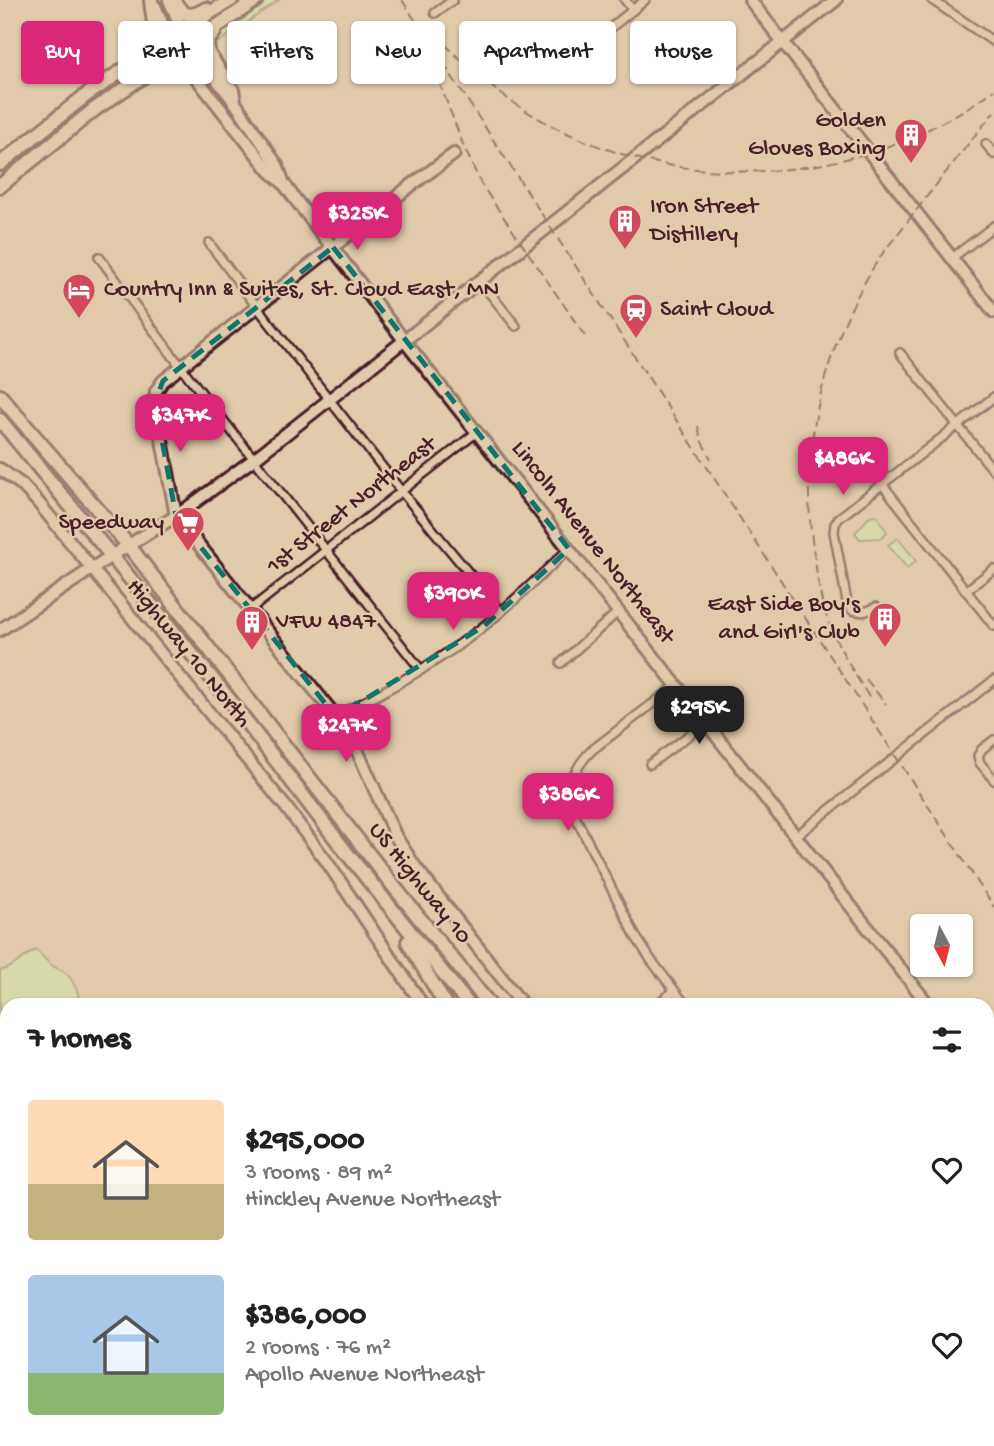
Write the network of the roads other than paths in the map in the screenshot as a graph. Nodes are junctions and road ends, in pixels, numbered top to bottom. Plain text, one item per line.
1 (152, 0) edge
2 (171, 0) edge
3 (221, 0) edge
4 (231, 0) edge
5 (256, 0) edge
6 (453, 0) edge
7 (625, 0) edge
8 (645, 0) edge
9 (750, 0) edge
10 (836, 0) edge
11 (932, 0) edge
12 (632, 10) junction
13 (435, 13) dead end
14 (154, 21) edge
15 (161, 21) edge
16 (179, 21) edge
17 (197, 21) edge
18 (616, 23) edge
19 (218, 26) junction
20 (213, 29) edge
21 (783, 42) junction
22 (994, 42) edge
23 (213, 74) edge
24 (118, 75) edge
25 (131, 84) edge
26 (203, 84) edge
27 (234, 101) junction
28 (986, 144) dead end
29 (994, 154) edge
30 (454, 155) dead end
31 (0, 164) edge
32 (285, 184) junction
33 (0, 186) edge
34 (994, 226) edge
35 (209, 243) dead end
36 (332, 247) junction
37 (99, 257) dead end
38 (952, 258) junction
39 (480, 281) junction
40 (257, 307) junction
41 (994, 312) edge
42 (516, 326) dead end
43 (404, 340) junction
44 (900, 353) dead end
45 (181, 367) junction
46 (0, 396) edge
47 (994, 397) edge
48 (330, 398) junction
49 (0, 420) edge
50 (958, 425) junction
51 (477, 432) junction
52 (254, 459) junction
53 (0, 469) edge
54 (994, 471) edge
55 (882, 484) junction
56 (401, 491) junction
57 (176, 516) junction
58 (129, 546) junction
59 (569, 549) junction
60 (326, 550) junction
61 (111, 556) junction
62 (92, 569) junction
63 (994, 569) edge
64 (967, 590) junction
65 (876, 607) dead end
66 (251, 610) junction
67 (619, 611) junction
68 (501, 612) junction
69 (0, 626) edge
70 (994, 626) edge
71 (561, 663) dead end
72 (421, 670) junction
73 (994, 680) edge
74 (677, 684) junction
75 (730, 705) dead end
76 (336, 717) junction
77 (707, 723) junction
78 (994, 740) edge
79 (650, 764) dead end
80 (994, 780) edge
81 (796, 836) junction
82 (346, 852) junction
83 (674, 991) junction
84 (418, 998) edge
85 (442, 998) edge
86 (463, 998) edge
87 (484, 998) edge
88 (517, 998) edge
89 (665, 998) edge
90 (680, 998) edge
91 (923, 998) edge

1 - 14 highway
1 - 15 street
2 - 3 highway
2 - 16 street
4 - 17 highway
5 - 19 highway
6 - 13 street
7 - 12 street
8 - 12 street
9 - 21 street
10 - 21 street
11 - 22 street
12 - 18 street
19 - 20 highway
19 - 27 highway
21 - 38 street
21 - 39 street
23 - 27 street
24 - 31 highway
25 - 33 highway
26 - 32 street
27 - 32 street
28 - 29 street
30 - 36 street
32 - 36 street, Lincoln Avenue Northeast
34 - 38 street
35 - 40 street
36 - 40 street
36 - 43 street, Lincoln Avenue Northeast
37 - 45 street
38 - 41 street
39 - 42 street
39 - 43 street
40 - 45 street
40 - 48 street
43 - 48 street
43 - 51 street, Lincoln Avenue Northeast
44 - 50 street
45 - 52 street
45 - 57 street
46 - 58 highway
47 - 50 street
48 - 52 street
48 - 56 street
49 - 61 highway
50 - 54 street
50 - 55 street
51 - 56 street, 1st Street Northeast
51 - 59 street, Lincoln Avenue Northeast
52 - 57 street
52 - 60 street
53 - 62 street, Highway 10 North
55 - 64 street
55 - 65 street
56 - 60 street, 1st Street Northeast
56 - 68 street
57 - 58 street
57 - 66 street
58 - 61 street
58 - 87 highway, US Highway 10
59 - 67 street, Lincoln Avenue Northeast
59 - 68 street
60 - 66 street, 1st Street Northeast
60 - 72 street
61 - 62 street
61 - 82 highway
62 - 69 street
62 - 84 street, Highway 10 North
63 - 64 street
64 - 70 street
66 - 76 street
67 - 71 street
67 - 74 street, Lincoln Avenue Northeast
68 - 72 street
72 - 76 street
73 - 81 street
74 - 77 street, Lincoln Avenue Northeast
74 - 83 street
75 - 77 street
76 - 88 street
77 - 79 street
77 - 81 street, Lincoln Avenue Northeast
78 - 80 street
81 - 91 street, Lincoln Avenue Northeast
82 - 85 highway
82 - 86 highway
83 - 89 street
83 - 90 street

